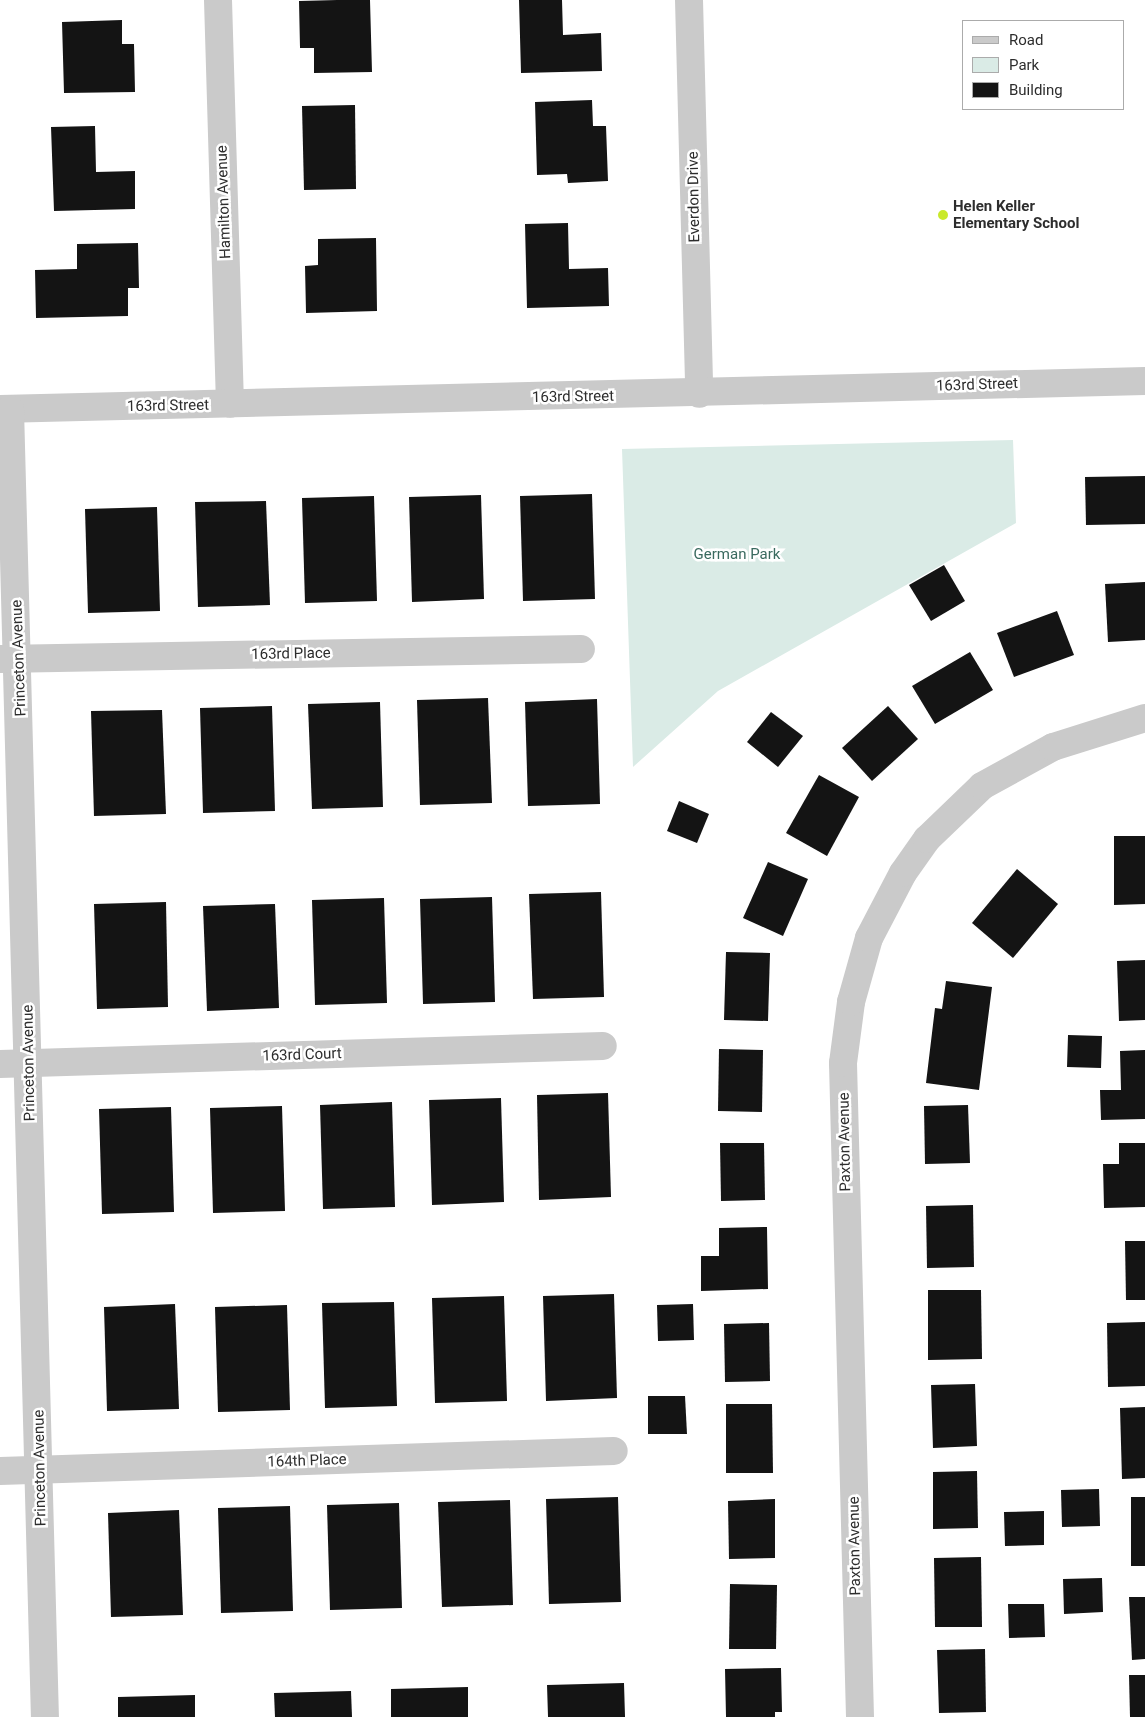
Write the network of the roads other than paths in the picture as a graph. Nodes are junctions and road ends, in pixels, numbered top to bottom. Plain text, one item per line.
1 (218, 0) edge
2 (689, 0) edge
3 (1145, 381) edge
4 (699, 394) junction
5 (230, 404) junction
6 (5, 409) edge
7 (582, 649) dead end
8 (10, 658) edge
9 (1145, 718) edge
10 (603, 1046) dead end
11 (29, 1063) junction
12 (0, 1064) edge
13 (614, 1451) dead end
14 (40, 1470) junction
15 (0, 1471) edge
16 (45, 1717) edge
17 (860, 1717) edge

1 - 5 street, Hamilton Avenue
2 - 4 street, Everdon Drive
3 - 4 street, 163rd Street
4 - 5 street, 163rd Street
5 - 6 street, 163rd Street
6 - 8 street, Princeton Avenue
7 - 8 street, 163rd Place
8 - 11 street, Princeton Avenue
9 - 17 street, Paxton Avenue
10 - 11 street, 163rd Court
11 - 12 street, 163rd Court
11 - 14 street, Princeton Avenue
13 - 14 street, 164th Place
14 - 15 street, 164th Place
14 - 16 street, Princeton Avenue

